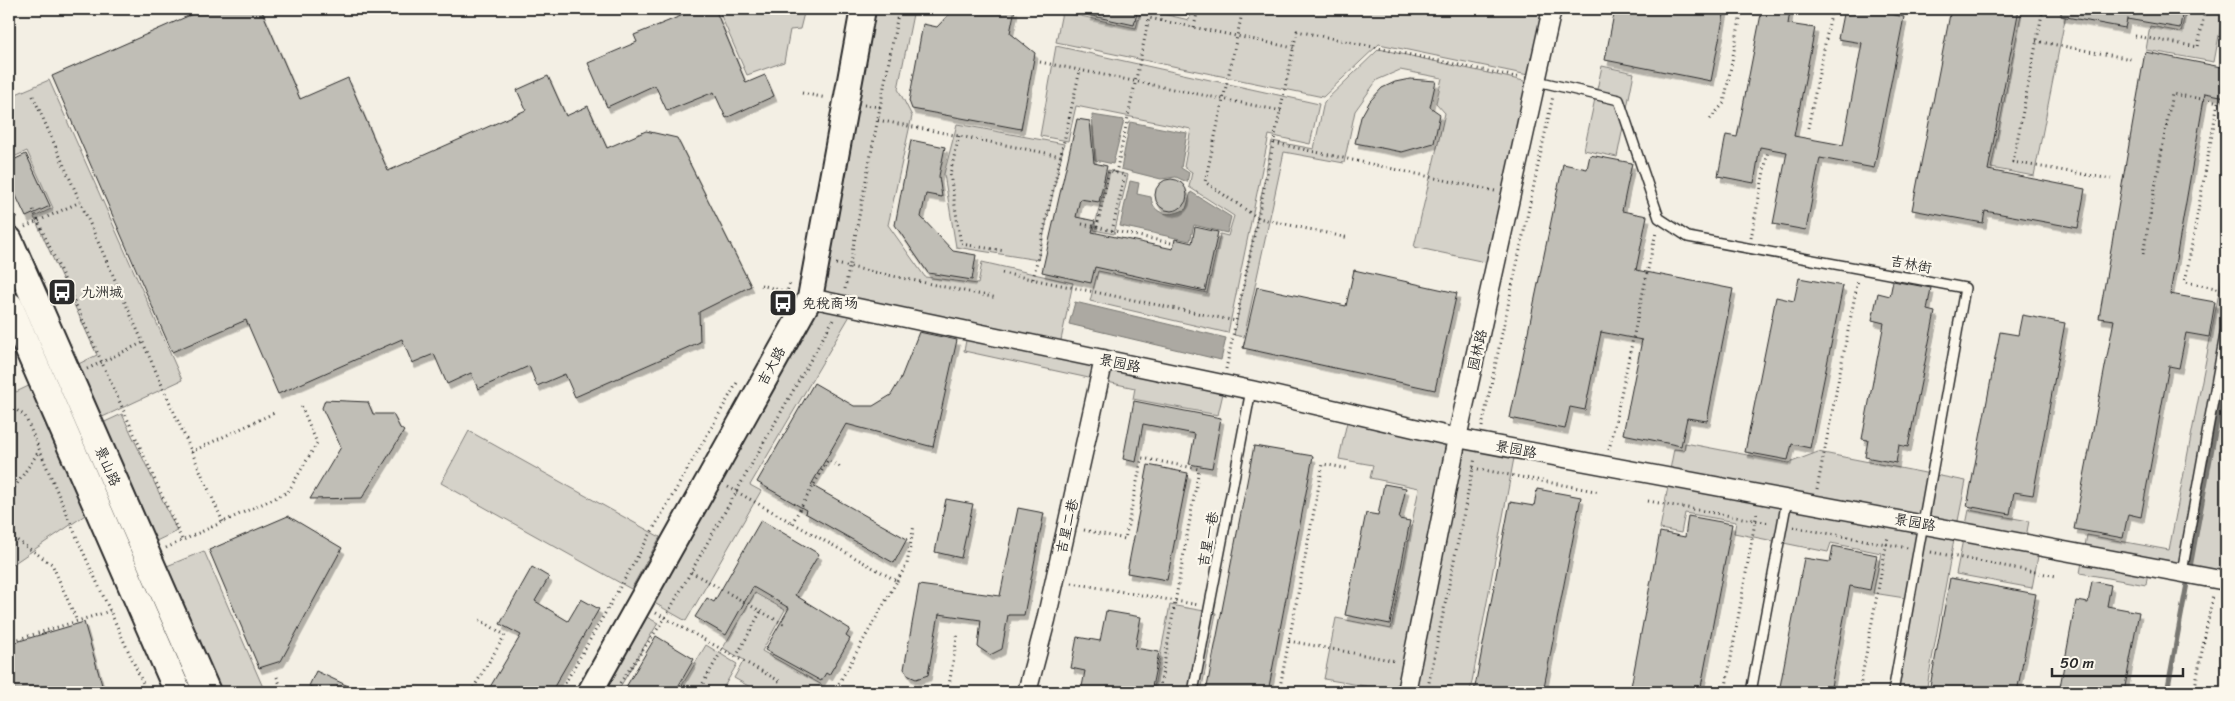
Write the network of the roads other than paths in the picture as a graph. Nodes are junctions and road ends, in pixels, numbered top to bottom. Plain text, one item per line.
1 (863, 9) edge
2 (1552, 9) edge
3 (1537, 81) junction
4 (15, 235) edge
5 (810, 298) junction
6 (9, 305) edge
7 (2226, 329) edge
8 (1104, 359) junction
9 (1251, 390) junction
10 (1457, 438) junction
11 (1787, 500) junction
12 (1923, 524) junction
13 (2188, 573) junction
14 (2221, 580) edge
15 (178, 692) edge
16 (207, 692) edge
17 (590, 692) edge
18 (1027, 692) edge
19 (1193, 692) edge
20 (1406, 692) edge
21 (1751, 692) edge
22 (1893, 692) edge

1 - 5 main road, 吉大路
2 - 3 street, 园林路
3 - 10 street, 园林路
3 - 12 lane, 吉林街
4 - 16 main road, 景山路
5 - 8 street, 景园路
5 - 17 main road, 吉大路
6 - 15 main road, 景山路
7 - 13 lane
8 - 9 street, 景园路
8 - 18 street, 吉星二巷
9 - 10 street, 景园路
9 - 19 lane, 吉星一巷
10 - 11 street, 景园路
10 - 20 street, 园林路
11 - 12 street, 景园路
11 - 21 lane
12 - 13 street, 景园路
12 - 22 lane, 吉林街
13 - 14 street, 景园路

